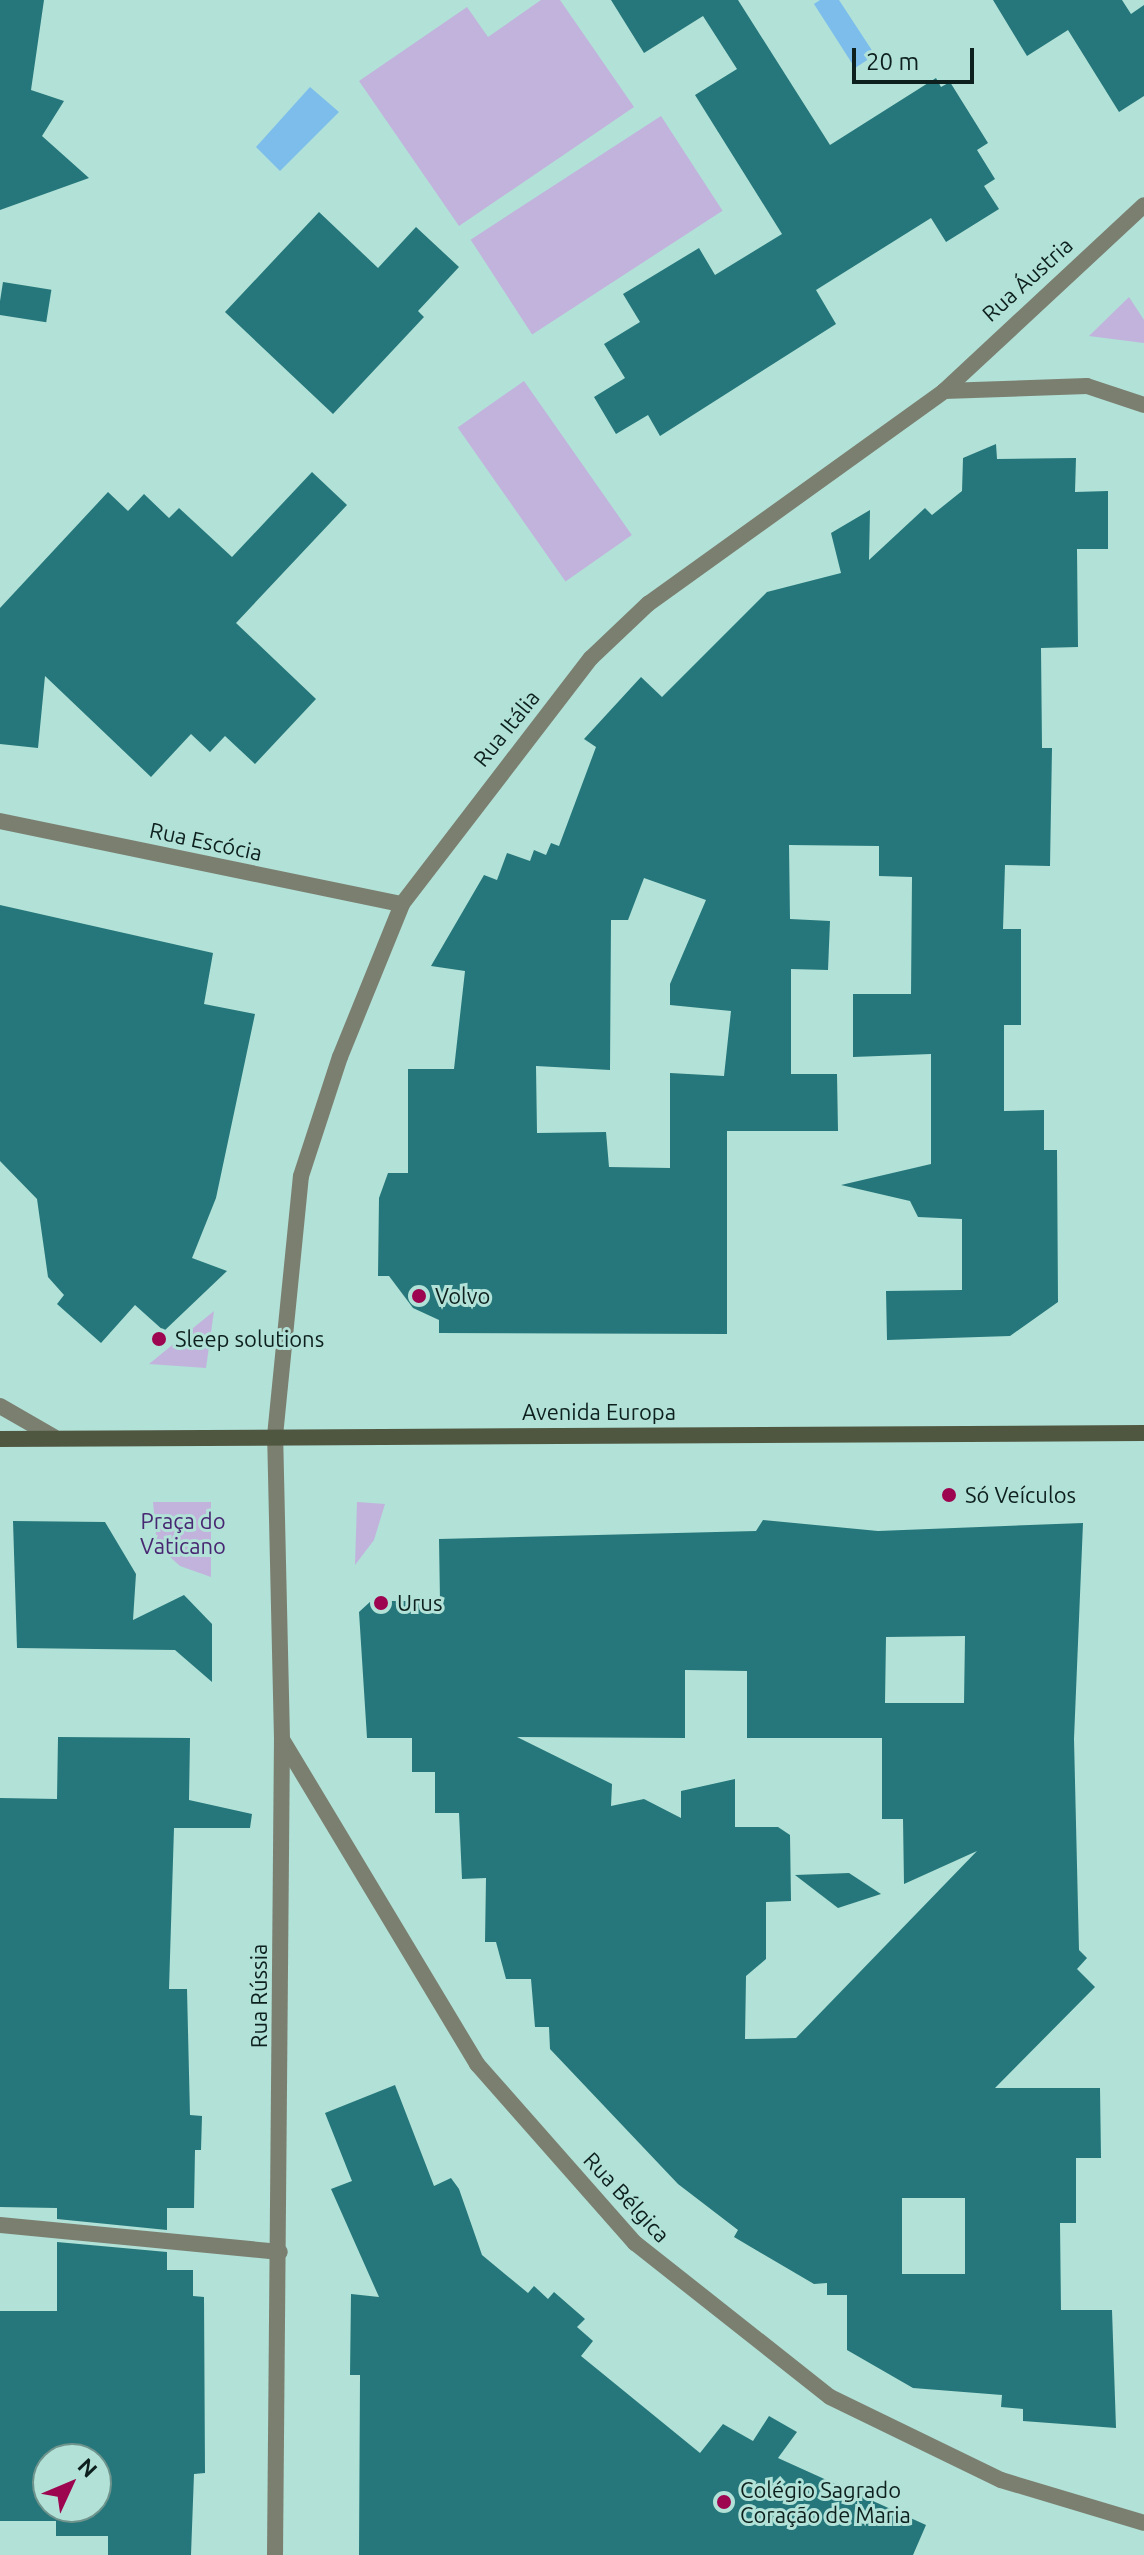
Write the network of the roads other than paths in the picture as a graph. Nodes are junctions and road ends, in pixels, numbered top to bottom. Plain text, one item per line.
1 (1144, 205) edge
2 (944, 391) junction
3 (1144, 405) edge
4 (0, 821) edge
5 (402, 904) junction
6 (0, 1406) edge
7 (1144, 1433) edge
8 (275, 1436) junction
9 (54, 1437) junction
10 (0, 1439) edge
11 (282, 1739) junction
12 (0, 2225) edge
13 (280, 2252) junction
14 (1144, 2523) edge
15 (275, 2555) edge

1 - 2 street, Rua Áustria
2 - 3 street
2 - 5 street, Rua Itália
4 - 5 street, Rua Escócia
5 - 8 street, Rua Itália
6 - 9 street
7 - 8 main road, Avenida Europa
8 - 9 main road, Avenida Europa
8 - 11 street, Rua Rússia
9 - 10 main road, Avenida Europa
11 - 13 street, Rua Rússia
11 - 14 street, Rua Bélgica
12 - 13 street
13 - 15 street, Rua Rússia

